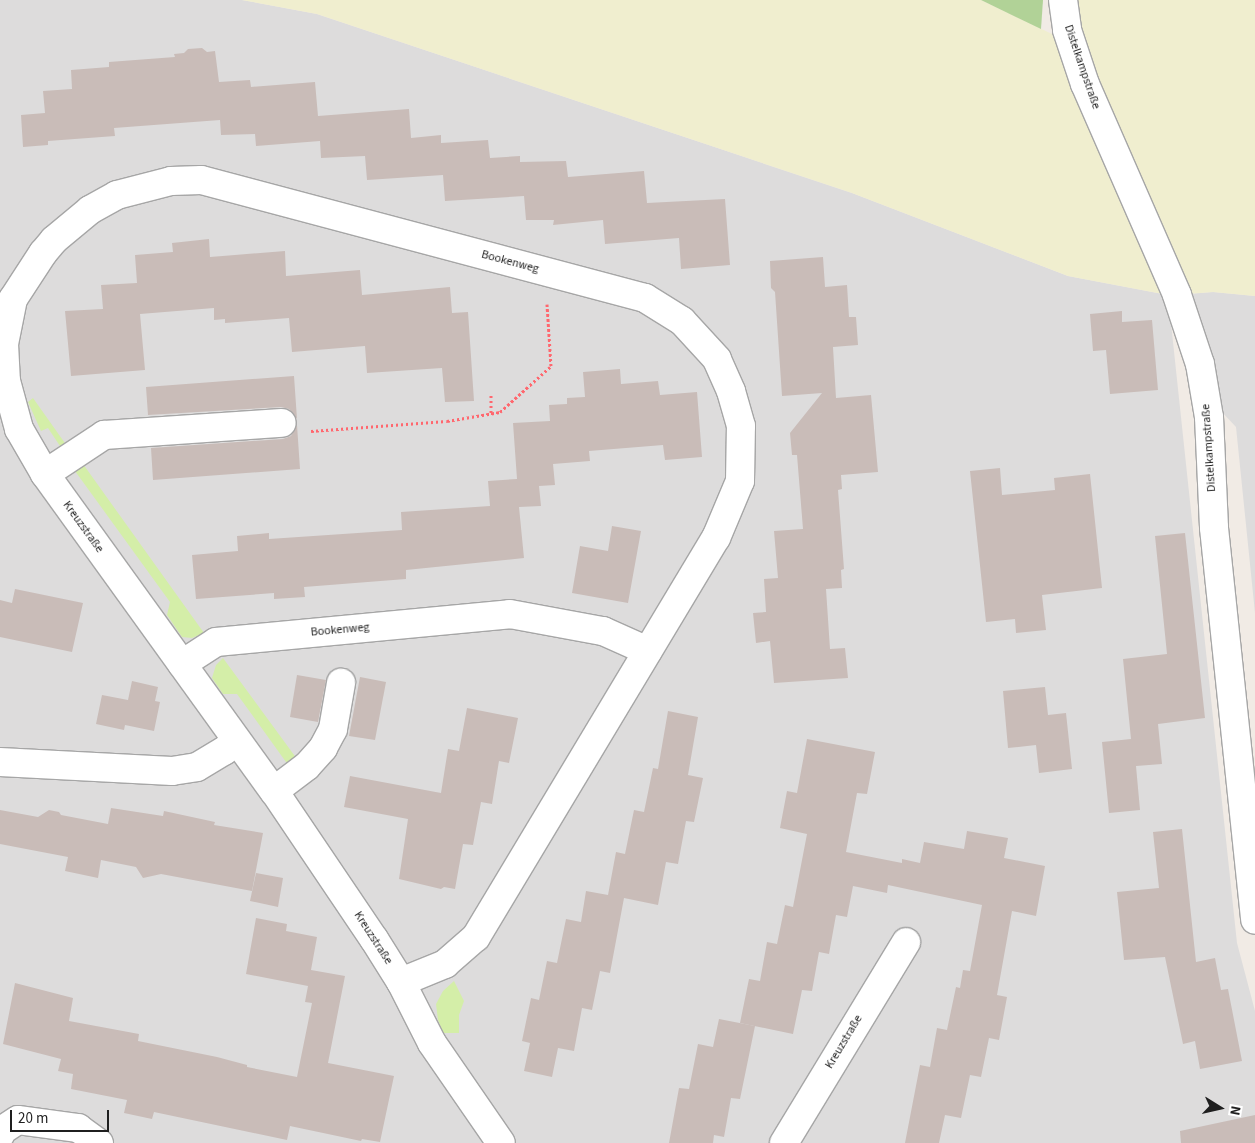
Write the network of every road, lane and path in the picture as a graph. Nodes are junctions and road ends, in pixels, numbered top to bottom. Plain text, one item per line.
1 (1063, 0) edge
2 (545, 271) junction
3 (7, 296) edge
4 (491, 395) dead end
5 (491, 414) junction
6 (282, 423) joint
7 (45, 474) junction
8 (648, 651) junction
9 (182, 664) junction
10 (341, 683) dead end
11 (237, 741) junction
12 (1, 763) edge
13 (274, 791) junction
14 (1255, 920) edge
15 (906, 942) dead end
16 (401, 982) junction
17 (0, 1135) edge
18 (95, 1142) edge
19 (498, 1142) edge
20 (784, 1143) edge

1 - 14 street, Distelkampstraße
2 - 3 street, Bookenweg
2 - 5 path
2 - 8 street, Bookenweg
3 - 7 street, Kreuzstraße
4 - 5 path
5 - 6 path
6 - 7 street
7 - 9 street, Kreuzstraße
8 - 9 street, Bookenweg
8 - 16 street, Bookenweg
9 - 11 street, Kreuzstraße
10 - 13 street
11 - 12 street
11 - 13 street, Kreuzstraße
13 - 16 street, Kreuzstraße
15 - 20 street, Kreuzstraße
16 - 19 street, Kreuzstraße
17 - 18 street

